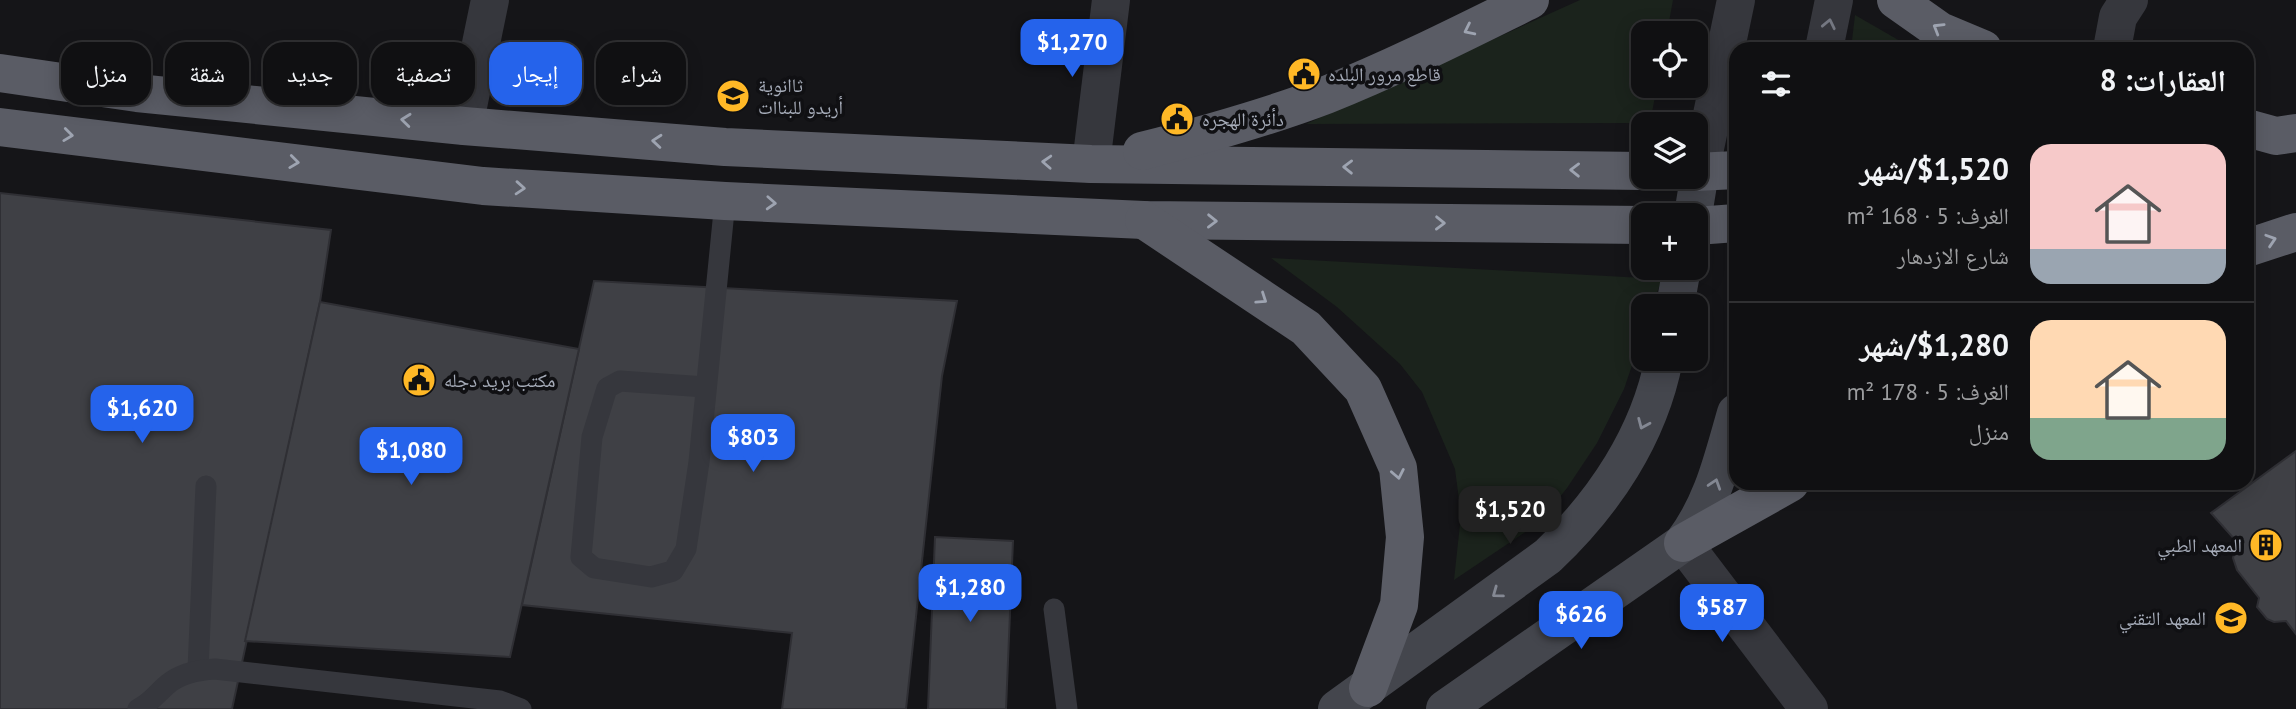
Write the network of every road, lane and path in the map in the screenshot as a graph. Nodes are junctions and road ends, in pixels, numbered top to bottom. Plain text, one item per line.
1 (490, 0) edge
2 (1111, 0) edge
3 (1530, 0) edge
4 (1736, 0) edge
5 (1834, 0) edge
6 (1896, 0) edge
7 (2129, 0) edge
8 (1730, 42) edge
9 (1825, 42) edge
10 (1966, 42) edge
11 (2113, 42) edge
12 (1729, 46) edge
13 (0, 73) edge
14 (464, 126) junction
15 (0, 127) edge
16 (1091, 164) junction
17 (1631, 171) edge
18 (1710, 171) edge
19 (725, 201) junction
20 (1698, 203) edge
21 (1144, 220) junction
22 (1729, 224) edge
23 (1631, 225) edge
24 (1708, 225) edge
25 (2296, 232) edge
26 (2254, 246) edge
27 (1661, 371) edge
28 (705, 387) junction
29 (1729, 438) edge
30 (206, 486) dead end
31 (1778, 490) edge
32 (1683, 543) junction
33 (1054, 609) dead end
34 (198, 670) junction
35 (1352, 699) edge
36 (138, 709) edge
37 (521, 709) edge
38 (1067, 709) edge
39 (1445, 709) edge
40 (1809, 709) edge

1 - 14 street
2 - 16 street
3 -> 16 highway
4 - 8 street
9 -> 5 street
10 -> 6 highway
7 - 11 street
12 - 18 street
14 -> 13 highway
16 -> 14 highway
15 -> 19 highway
17 -> 16 highway
18 - 20 main road
19 -> 21 highway
19 - 28 lane
21 -> 23 highway
21 -> 35 highway
22 - 24 highway
26 -> 25 highway
27 -> 35 main road
28 - 28 lane
32 -> 29 main road
30 - 34 lane
31 - 32 highway
32 - 39 main road
32 - 40 street
33 - 38 lane
34 - 36 lane
34 - 37 lane

